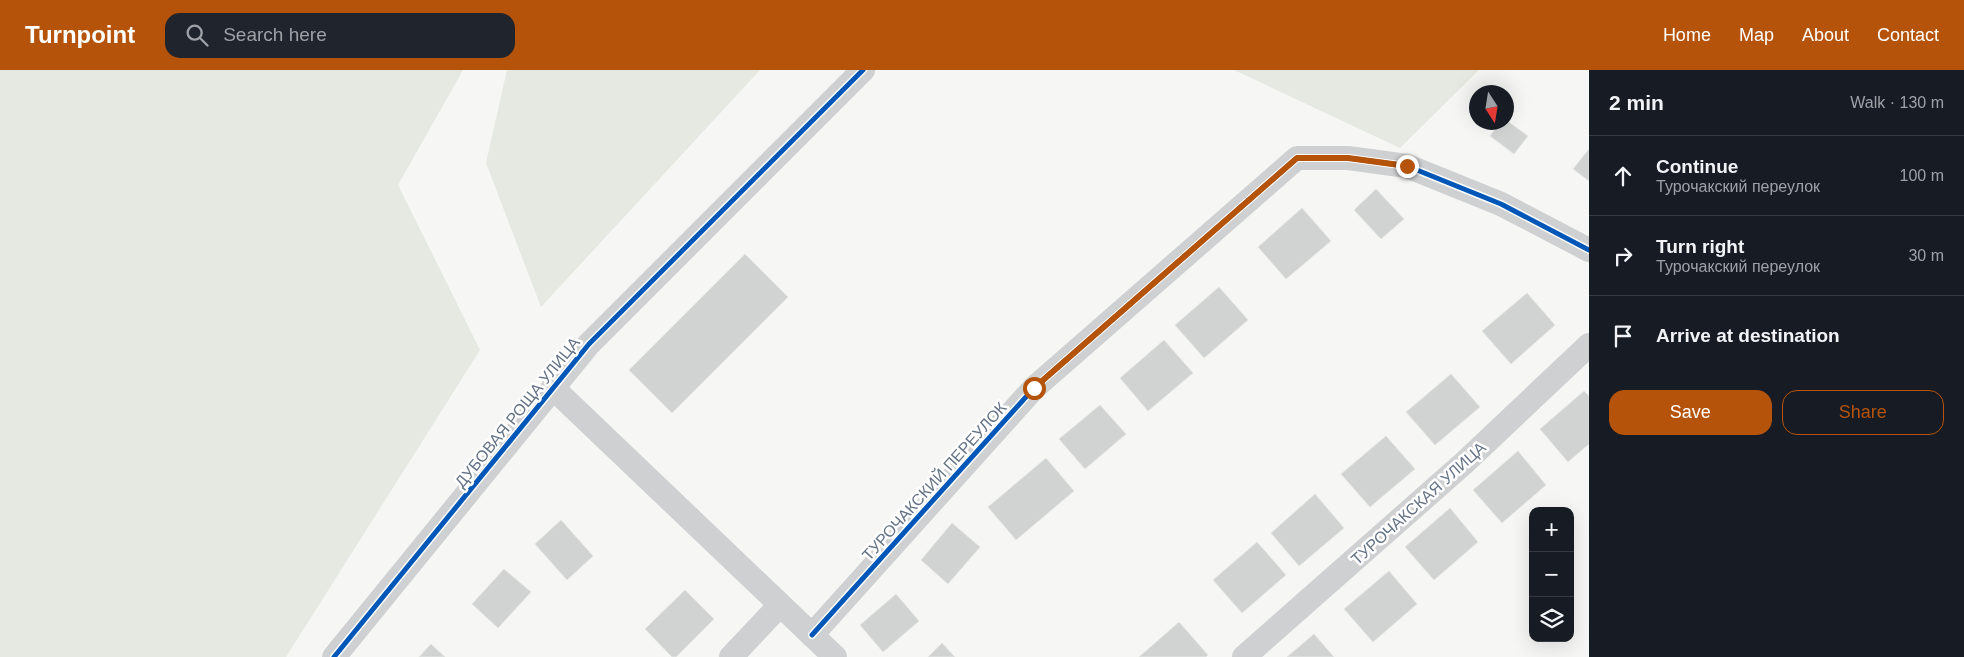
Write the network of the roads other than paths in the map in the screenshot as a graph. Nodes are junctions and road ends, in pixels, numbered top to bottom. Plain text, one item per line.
1 (863, 70) edge
2 (1589, 250) edge
3 (1589, 345) edge
4 (553, 388) junction
5 (780, 605) junction
6 (812, 635) junction
7 (334, 657) edge
8 (731, 657) edge
9 (835, 657) edge
10 (1244, 657) edge

1 - 4 street, ДУБОВАЯ РОЩА УЛИЦА
2 - 6 street, ТУРОЧАКСКИЙ ПЕРЕУЛОК
3 - 10 street, ТУРОЧАКСКАЯ УЛИЦА
4 - 5 street
4 - 7 street, ДУБОВАЯ РОЩА УЛИЦА
5 - 6 street
5 - 8 street
6 - 9 street

